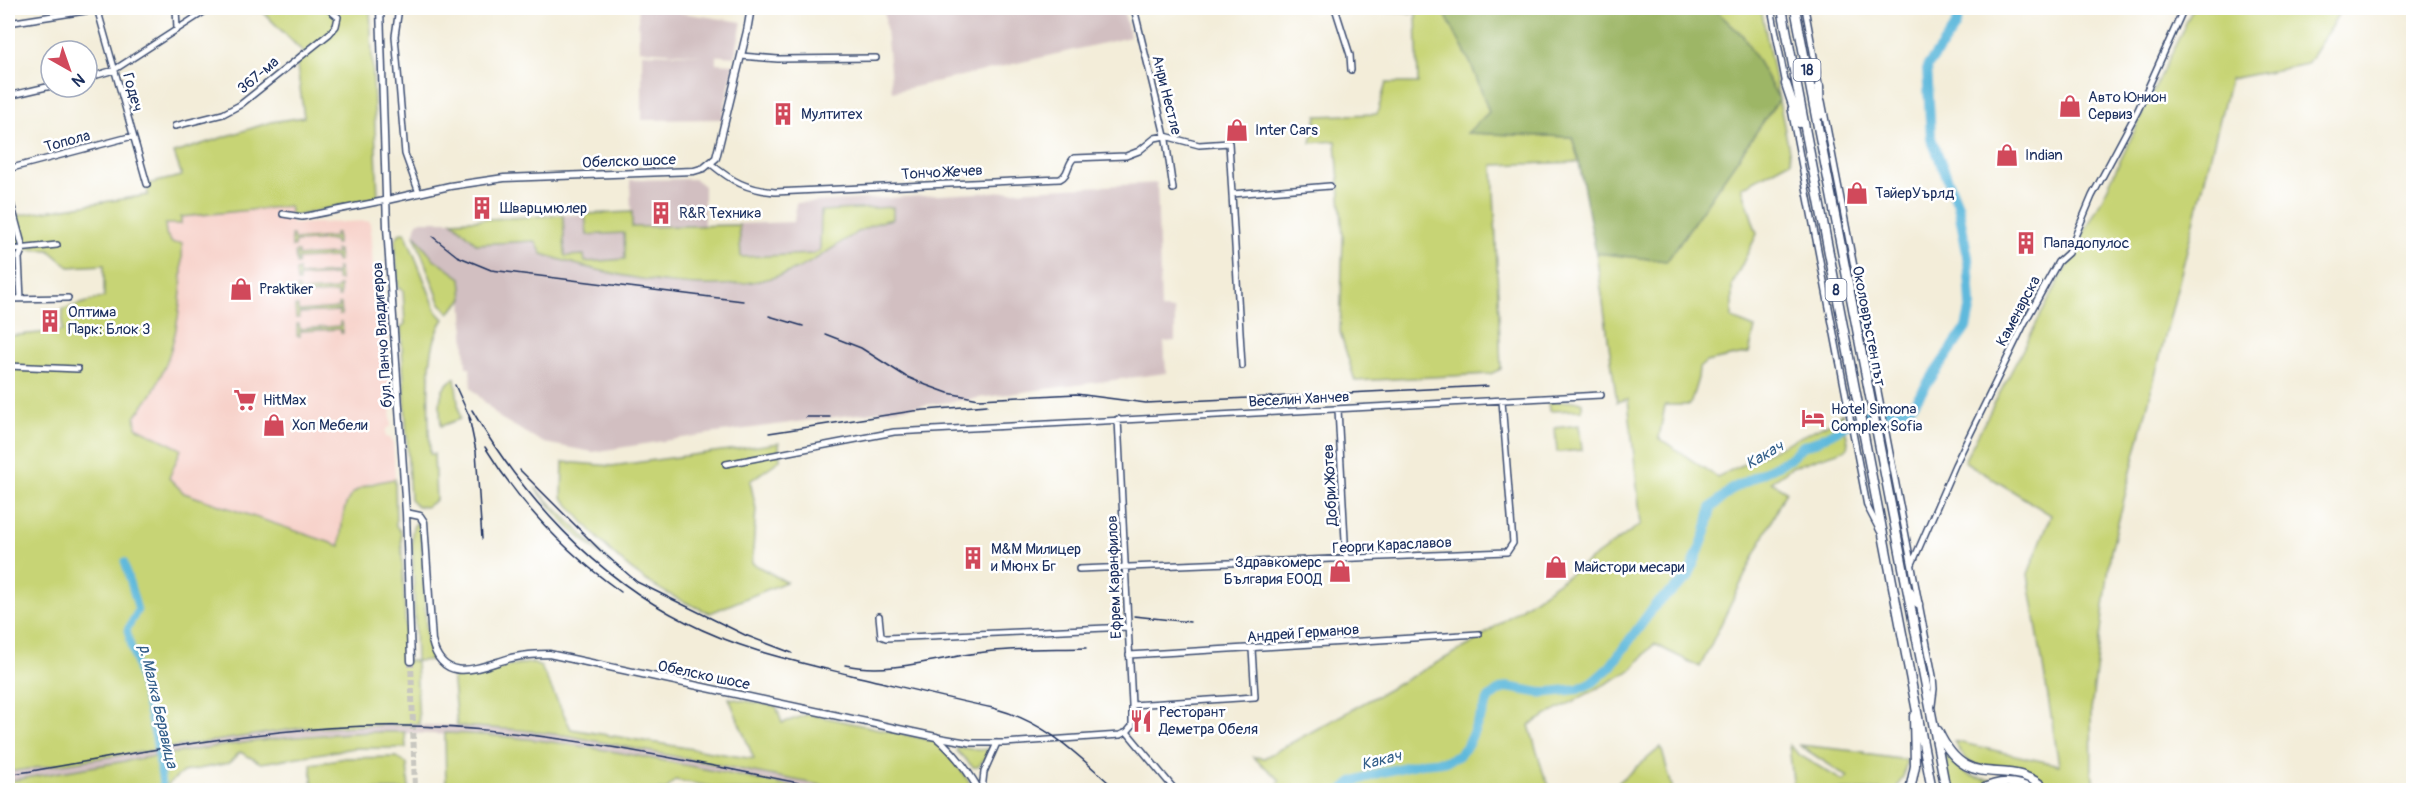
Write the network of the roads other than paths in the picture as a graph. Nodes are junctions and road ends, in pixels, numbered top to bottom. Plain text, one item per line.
1 (98, 8) edge
2 (176, 8) edge
3 (210, 8) edge
4 (327, 8) edge
5 (380, 8) edge
6 (399, 8) edge
7 (751, 8) edge
8 (1134, 8) edge
9 (1335, 8) edge
10 (1771, 8) edge
11 (1782, 8) edge
12 (1795, 8) edge
13 (1805, 8) edge
14 (2184, 8) edge
15 (8, 23) edge
16 (177, 29) junction
17 (741, 56) junction
18 (876, 58) dead end
19 (114, 70) junction
20 (1351, 70) dead end
21 (99, 74) edge
22 (1786, 84) junction
23 (1820, 86) junction
24 (39, 89) edge
25 (8, 96) edge
26 (176, 126) dead end
27 (133, 136) junction
28 (1165, 136) junction
29 (1820, 146) junction
30 (711, 164) junction
31 (8, 170) edge
32 (1814, 172) junction
33 (147, 183) dead end
34 (1330, 186) dead end
35 (1173, 189) dead end
36 (8, 192) edge
37 (419, 193) junction
38 (1232, 194) junction
39 (387, 200) junction
40 (1833, 208) joint
41 (283, 214) dead end
42 (57, 245) dead end
43 (23, 249) junction
44 (8, 250) edge
45 (68, 298) dead end
46 (8, 299) edge
47 (21, 299) junction
48 (8, 366) edge
49 (1242, 366) dead end
50 (78, 369) dead end
51 (1601, 395) dead end
52 (1502, 401) junction
53 (1338, 409) junction
54 (1118, 419) junction
55 (726, 464) dead end
56 (406, 513) junction
57 (1884, 538) junction
58 (1346, 559) junction
59 (1911, 566) junction
60 (1079, 569) dead end
61 (1125, 569) junction
62 (1905, 585) junction
63 (1918, 604) junction
64 (879, 616) dead end
65 (1128, 627) junction
66 (1479, 634) dead end
67 (1252, 649) junction
68 (1129, 655) junction
69 (411, 661) tunnel mouth
70 (1915, 703) junction
71 (1132, 705) junction
72 (1932, 716) junction
73 (1127, 732) junction
74 (936, 737) junction
75 (997, 743) junction
76 (683, 788) dead end
77 (695, 790) edge
78 (980, 790) edge
79 (1175, 790) edge
80 (1910, 790) edge
81 (1932, 790) edge
82 (1946, 790) edge
83 (1981, 790) edge
84 (2034, 790) edge
85 (2047, 790) edge

1 - 15 street
1 - 19 street, Годеч
2 - 16 street
3 - 16 street
4 - 26 street, 367-ма
5 - 39 street, бул. Панчо Владигеров
6 - 37 street
7 - 17 street
8 - 28 street, Анри Нестле
9 - 20 street
10 - 22 street, 8
11 - 32 highway, Околовръстен път / 18
12 - 29 highway, Околовръстен път / 18
13 - 23 street
14 - 59 street, Каменарска
16 - 19 street
17 - 18 street
17 - 30 street
19 - 21 street
19 - 27 street, Годеч
22 - 32 highway, 8
22 - 57 street
23 - 29 highway
23 - 59 street
24 - 25 street
27 - 31 street, Топола
27 - 33 street, Годеч
28 - 30 street, Тончо Жечев
28 - 35 street, Анри Нестле
28 - 38 street
29 - 40 highway, Околовръстен път / 18
30 - 37 street, Обелско шосе
32 - 57 highway, Околовръстен път / 8
34 - 38 street
36 - 43 street
37 - 39 street, Обелско шосе
38 - 49 street
39 - 41 street
39 - 56 street, бул. Панчо Владигеров
40 - 62 highway, Околовръстен път / 8
42 - 43 street
43 - 44 street
43 - 47 street
45 - 47 street
46 - 47 street
48 - 50 street
51 - 52 street, Веселин Ханчев
52 - 53 street, Веселин Ханчев
52 - 58 street, Георги Караславов
53 - 54 street, Веселин Ханчев
53 - 58 street, Добри Жотев
54 - 55 street, Веселин Ханчев
54 - 61 street, Ефрем Каранфилов
56 - 69 street, бул. Панчо Владигеров
56 - 74 street, Обелско шосе
57 - 70 highway, Околовръстен път / 8
58 - 61 street, Георги Караславов
59 - 63 street
60 - 61 street, Георги Караславов
61 - 65 street, Ефрем Каранфилов
62 - 63 highway
62 - 72 highway, Околовръстен път / 8
63 - 72 street
64 - 65 street
65 - 68 street, Ефрем Каранфилов
66 - 67 street, Андрей Германов
67 - 68 street, Андрей Германов
67 - 71 street
68 - 71 street, Ефрем Каранфилов
70 - 80 highway
70 - 81 highway, Околовръстен път / 8
71 - 73 street, Ефрем Каранфилов
72 - 82 highway, Околовръстен път / 8
72 - 85 highway
73 - 75 street, Обелско шосе
73 - 79 street
74 - 75 street, Обелско шосе
74 - 78 street
75 - 78 street
76 - 77 street
83 - 84 highway

